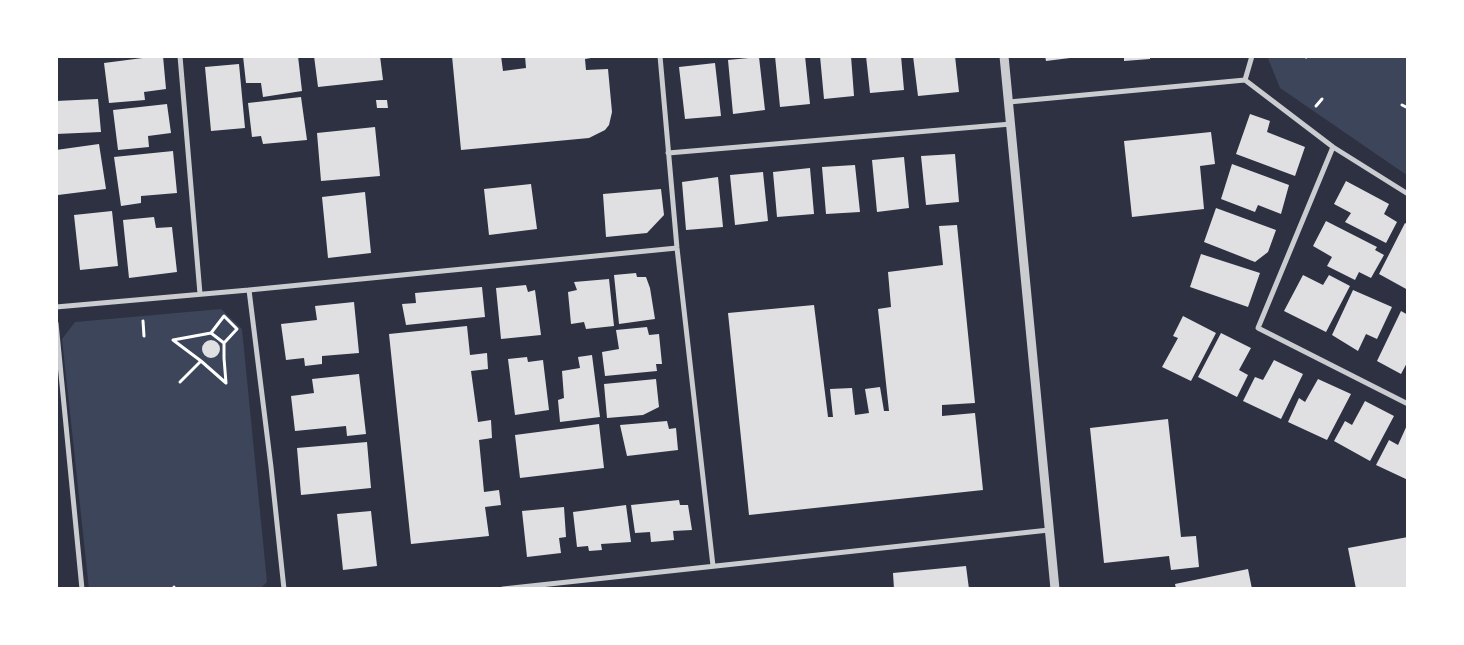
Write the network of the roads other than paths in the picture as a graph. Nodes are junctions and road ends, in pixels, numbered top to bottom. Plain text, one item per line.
1 (180, 56) edge
2 (660, 56) edge
3 (1004, 56) edge
4 (1252, 56) edge
5 (1245, 80) junction
6 (1009, 102) junction
7 (1011, 124) junction
8 (1333, 147) junction
9 (668, 153) junction
10 (1408, 194) edge
11 (677, 248) junction
12 (250, 290) junction
13 (200, 294) junction
14 (56, 307) edge
15 (56, 323) edge
16 (1408, 404) edge
17 (1049, 530) junction
18 (713, 566) junction
19 (82, 589) edge
20 (284, 589) edge
21 (503, 589) edge
22 (1055, 589) edge

1 - 13 street
2 - 9 street
3 - 6 street
4 - 5 street
5 - 6 street
5 - 8 street
6 - 7 street
7 - 9 street
7 - 17 street
8 - 10 street
8 - 16 street
9 - 11 street
11 - 12 street
11 - 18 street
12 - 13 street
12 - 20 street
13 - 14 street
15 - 19 street
17 - 18 street
17 - 22 street
18 - 21 street

